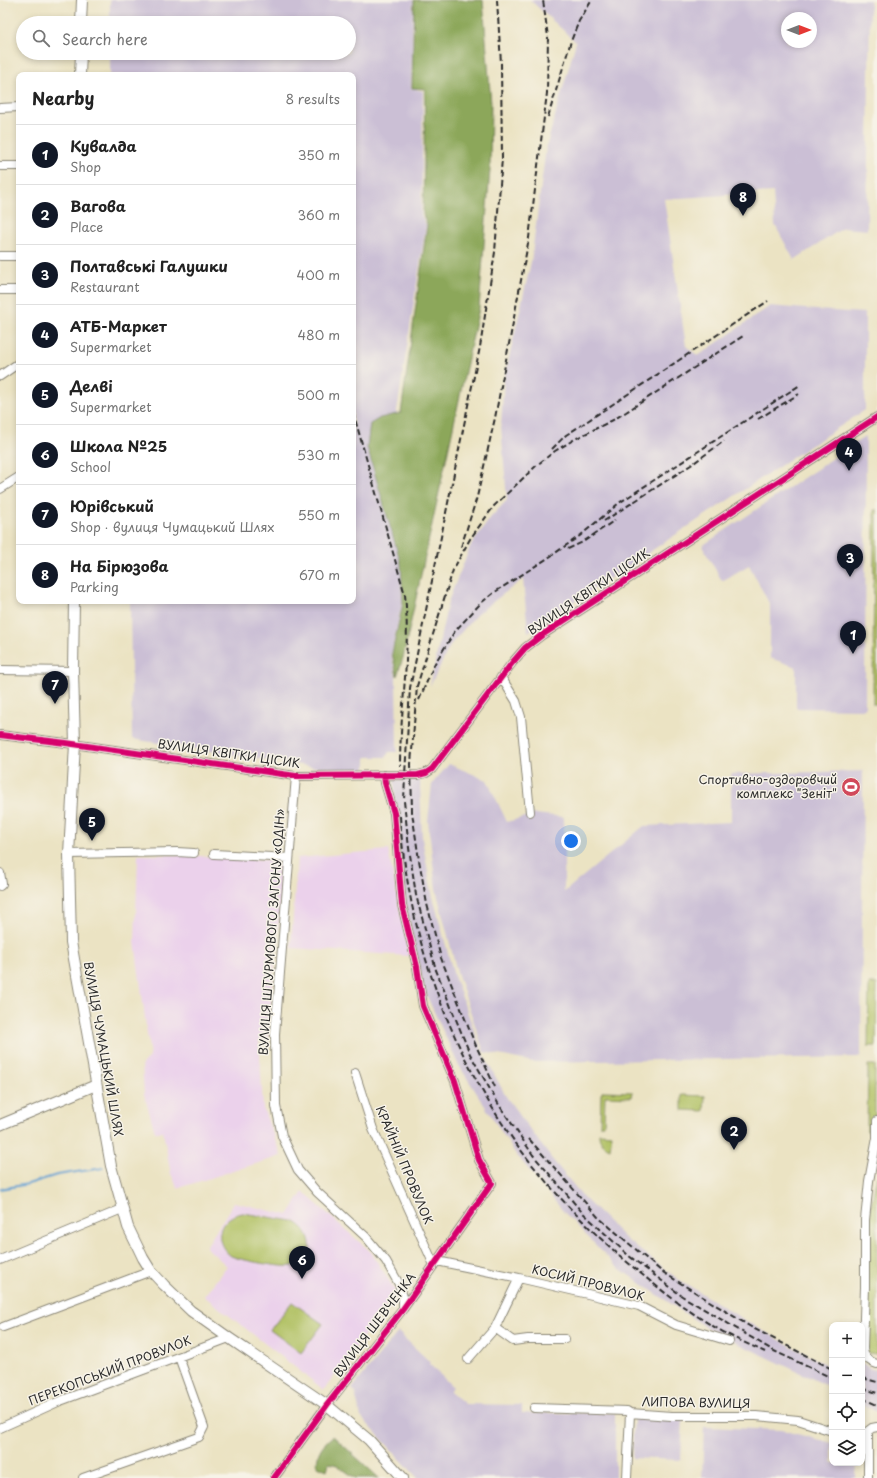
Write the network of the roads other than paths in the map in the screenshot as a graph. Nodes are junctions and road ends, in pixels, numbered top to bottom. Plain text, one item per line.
1 (82, 0) edge
2 (81, 16) edge
3 (81, 60) edge
4 (80, 72) edge
5 (16, 107) edge
6 (0, 108) edge
7 (0, 166) edge
8 (16, 166) edge
9 (0, 256) edge
10 (16, 256) edge
11 (0, 290) edge
12 (16, 290) edge
13 (16, 366) edge
14 (0, 376) edge
15 (877, 417) edge
16 (16, 479) edge
17 (0, 489) edge
18 (74, 604) edge
19 (0, 670) edge
20 (73, 671) junction
21 (501, 677) junction
22 (0, 735) edge
23 (75, 744) junction
24 (384, 775) junction
25 (296, 776) junction
26 (530, 812) dead end
27 (194, 853) dead end
28 (69, 854) junction
29 (214, 854) dead end
30 (289, 858) junction
31 (0, 873) edge
32 (0, 886) edge
33 (355, 1073) dead end
34 (96, 1085) junction
35 (877, 1121) edge
36 (0, 1124) edge
37 (877, 1138) edge
38 (122, 1209) junction
39 (0, 1260) edge
40 (436, 1263) junction
41 (151, 1270) junction
42 (519, 1278) junction
43 (403, 1309) junction
44 (3, 1327) dead end
45 (495, 1328) junction
46 (229, 1338) junction
47 (565, 1339) dead end
48 (729, 1341) dead end
49 (179, 1357) junction
50 (468, 1359) dead end
51 (877, 1364) edge
52 (327, 1405) junction
53 (534, 1408) dead end
54 (630, 1413) junction
55 (877, 1427) edge
56 (0, 1428) edge
57 (829, 1430) edge
58 (865, 1432) edge
59 (83, 1478) edge
60 (274, 1478) edge
61 (403, 1478) edge
62 (627, 1478) edge
63 (868, 1478) edge

1 - 2 main road
3 - 4 main road
5 - 6 street
7 - 8 street
9 - 10 street
11 - 12 street
13 - 14 street
15 - 21 street, ВУЛИЦЯ КВІТКИ ЦІСИК
16 - 17 street
18 - 20 main road, ВУЛИЦЯ ЧУМАЦЬКИЙ ШЛЯХ
19 - 20 street
20 - 23 main road, ВУЛИЦЯ ЧУМАЦЬКИЙ ШЛЯХ
21 - 24 street, ВУЛИЦЯ КВІТКИ ЦІСИК
21 - 26 street
22 - 23 street, ВУЛИЦЯ КВІТКИ ЦІСИК
23 - 25 street, ВУЛИЦЯ КВІТКИ ЦІСИК
23 - 28 main road, ВУЛИЦЯ ЧУМАЦЬКИЙ ШЛЯХ
24 - 25 street, ВУЛИЦЯ КВІТКИ ЦІСИК
24 - 40 street, ВУЛИЦЯ ШЕВЧЕНКА
25 - 30 street, ВУЛИЦЯ ШТУРМОВОГО ЗАГОНУ «ОДІН»
27 - 28 street
28 - 34 main road, ВУЛИЦЯ ЧУМАЦЬКИЙ ШЛЯХ
29 - 30 street
30 - 43 street, ВУЛИЦЯ ШТУРМОВОГО ЗАГОНУ «ОДІН»
31 - 32 street
33 - 40 street, КРАЙНІЙ ПРОВУЛОК
34 - 36 main road
34 - 38 main road, ВУЛИЦЯ ЧУМАЦЬКИЙ ШЛЯХ
35 - 37 street
37 - 51 street
38 - 39 street
38 - 41 main road, ВУЛИЦЯ ЧУМАЦЬКИЙ ШЛЯХ
40 - 42 street, КОСИЙ ПРОВУЛОК
40 - 43 street, ВУЛИЦЯ ШЕВЧЕНКА
41 - 44 street
41 - 46 main road, ВУЛИЦЯ ЧУМАЦЬКИЙ ШЛЯХ
42 - 45 street
42 - 48 street, КОСИЙ ПРОВУЛОК
43 - 52 street, ВУЛИЦЯ ШЕВЧЕНКА
45 - 47 street
45 - 50 street
46 - 49 street, ПЕРЕКОПСЬКИЙ ПРОВУЛОК
46 - 52 main road, ВУЛИЦЯ ЧУМАЦЬКИЙ ШЛЯХ
49 - 56 street, ПЕРЕКОПСЬКИЙ ПРОВУЛОК
49 - 59 street
52 - 60 street, ВУЛИЦЯ ШЕВЧЕНКА
52 - 61 main road, ВУЛИЦЯ ЧУМАЦЬКИЙ ШЛЯХ
53 - 54 street, ЛИПОВА ВУЛИЦЯ
54 - 57 street, ЛИПОВА ВУЛИЦЯ
54 - 62 street
55 - 58 street
58 - 63 street

